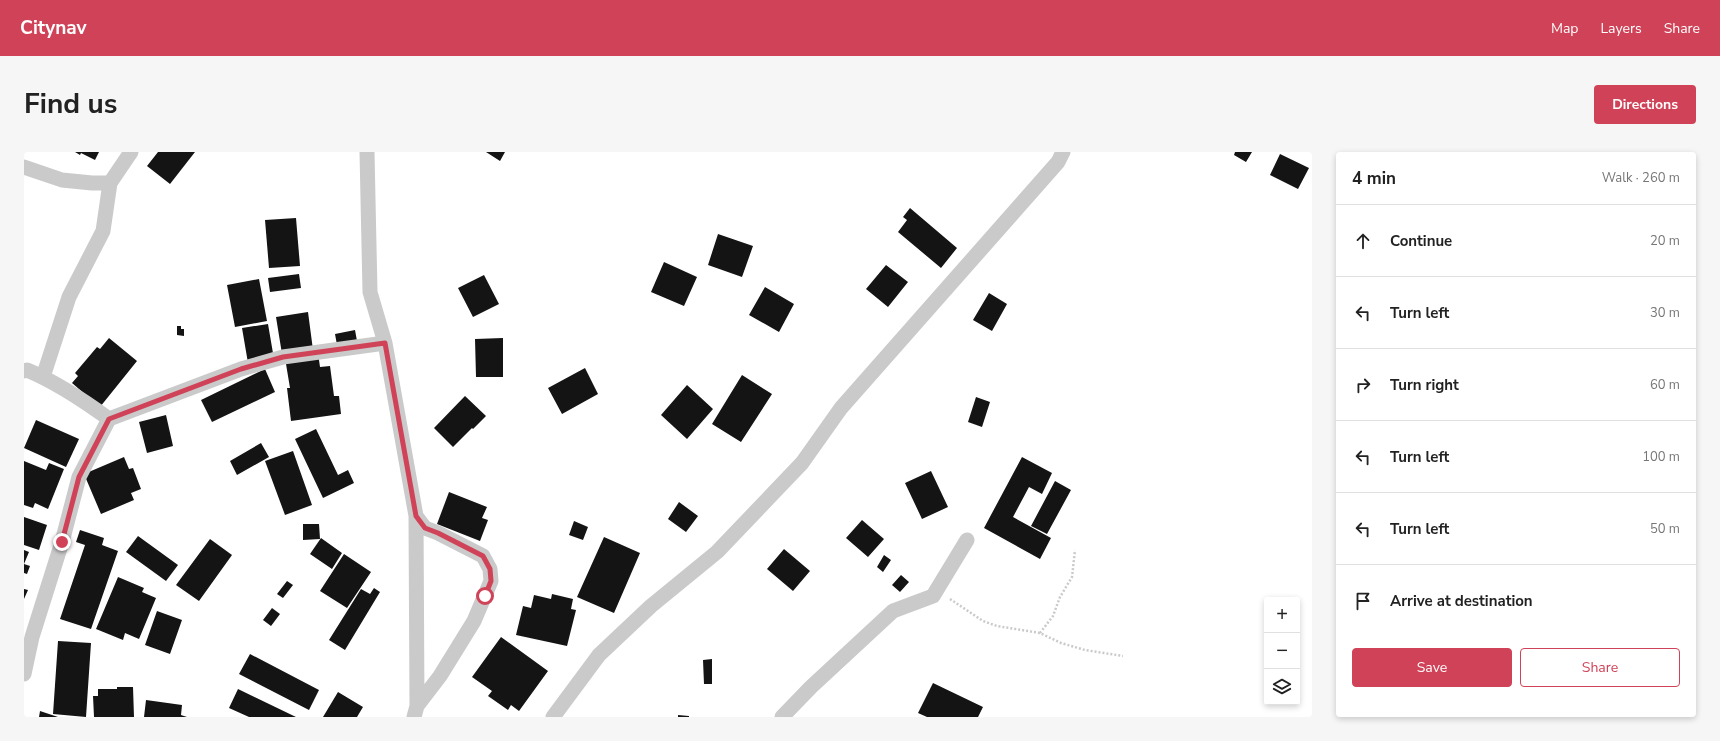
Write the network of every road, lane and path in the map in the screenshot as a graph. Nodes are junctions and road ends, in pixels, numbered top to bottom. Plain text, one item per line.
1 (131, 152) edge
2 (367, 152) edge
3 (1063, 152) edge
4 (24, 167) edge
5 (110, 183) junction
6 (385, 343) junction
7 (24, 371) edge
8 (43, 376) junction
9 (109, 419) junction
10 (416, 516) junction
11 (967, 540) dead end
12 (1075, 550) dead end
13 (936, 590) junction
14 (1040, 633) junction
15 (1123, 656) dead end
16 (24, 674) edge
17 (415, 712) edge
18 (553, 717) edge
19 (782, 717) edge

1 - 5 street
2 - 6 street
3 - 18 street
4 - 5 street
5 - 8 street
6 - 9 street
6 - 10 street
7 - 8 street
8 - 9 street
9 - 16 street
10 - 17 street
10 - 17 street
11 - 13 street
12 - 14 path
13 - 14 path
13 - 19 street
14 - 15 path

